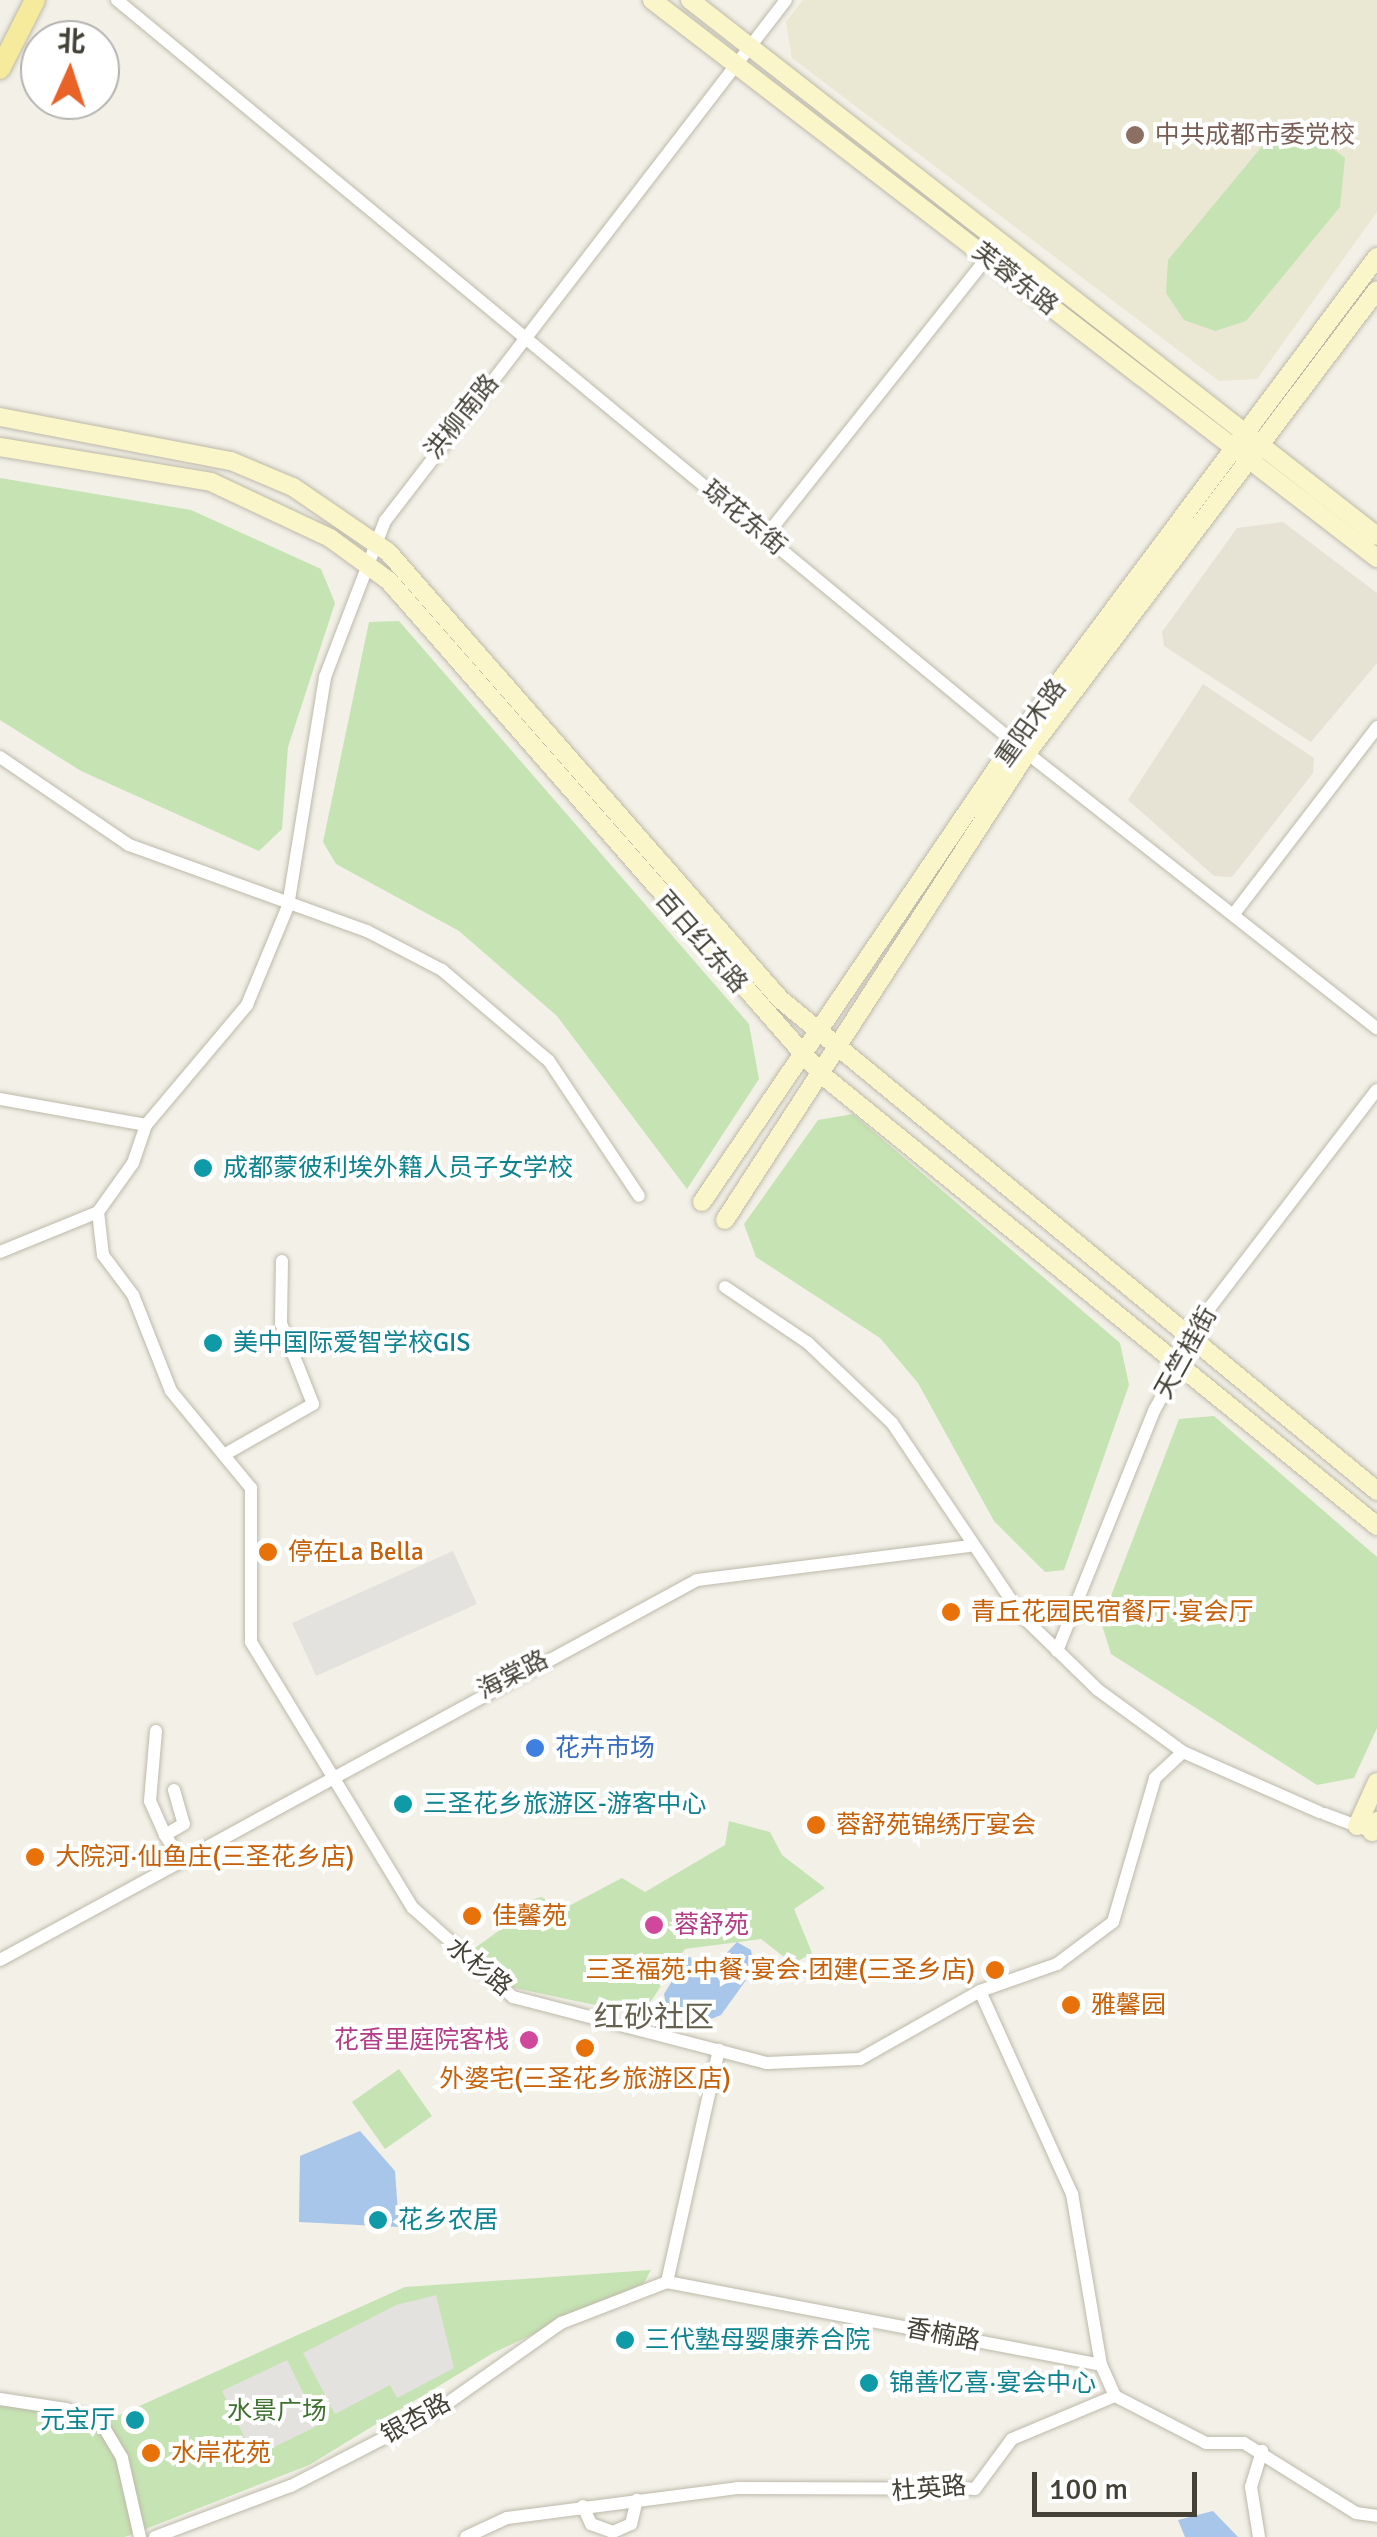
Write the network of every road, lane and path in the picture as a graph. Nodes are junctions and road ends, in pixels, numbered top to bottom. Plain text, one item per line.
1 (35, 0) edge
2 (118, 0) edge
3 (652, 0) edge
4 (690, 0) edge
5 (786, 0) edge
6 (748, 48) junction
7 (736, 64) junction
8 (0, 69) edge
9 (988, 257) junction
10 (1377, 257) edge
11 (1377, 290) edge
12 (529, 333) junction
13 (0, 416) edge
14 (0, 448) edge
15 (1251, 449) junction
16 (1377, 536) edge
17 (765, 537) junction
18 (374, 542) junction
19 (1377, 558) edge
20 (366, 564) junction
21 (1377, 727) edge
22 (1022, 746) junction
23 (0, 756) edge
24 (288, 906) junction
25 (1233, 915) junction
26 (1377, 1028) edge
27 (820, 1036) junction
28 (838, 1053) junction
29 (806, 1058) junction
30 (821, 1074) junction
31 (1377, 1090) edge
32 (0, 1100) edge
33 (146, 1125) junction
34 (639, 1196) dead end
35 (702, 1202) dead end
36 (98, 1212) junction
37 (725, 1220) dead end
38 (0, 1252) edge
39 (282, 1261) dead end
40 (724, 1287) dead end
41 (1192, 1340) junction
42 (1178, 1366) junction
43 (229, 1452) junction
44 (1377, 1491) edge
45 (1377, 1526) edge
46 (969, 1546) junction
47 (1057, 1651) junction
48 (156, 1731) dead end
49 (1182, 1752) junction
50 (330, 1774) junction
51 (1377, 1782) edge
52 (174, 1790) dead end
53 (1371, 1828) edge
54 (165, 1835) junction
55 (180, 1858) junction
56 (0, 1960) edge
57 (980, 1990) junction
58 (719, 2050) junction
59 (667, 2282) junction
60 (1101, 2365) junction
61 (1115, 2396) junction
62 (0, 2399) edge
63 (1262, 2451) junction
64 (637, 2500) junction
65 (583, 2506) junction
66 (1377, 2516) edge
67 (614, 2534) edge
68 (140, 2537) edge
69 (155, 2537) edge
70 (466, 2537) edge
71 (1259, 2537) edge

1 - 8 main road
2 - 12 street, 琼花东街
3 - 7 street, 芙蓉东路
4 - 6 street, 芙蓉东路
5 - 6 street, 洪柳南路
6 - 7 street, 洪柳南路
6 - 15 street, 芙蓉东路
7 - 9 street, 芙蓉东路
7 - 12 street, 洪柳南路
9 - 15 street, 芙蓉东路
9 - 17 street
10 - 15 street, 重阳木路
11 - 15 street, 重阳木路
12 - 17 street, 琼花东街
12 - 18 street, 洪柳南路
13 - 18 street, 百日红东路
14 - 20 street, 百日红东路
15 - 16 street, 芙蓉东路
15 - 19 street, 芙蓉东路
15 - 22 street, 重阳木路
17 - 22 street, 琼花东街
18 - 20 street, 洪柳南路
18 - 27 street, 百日红东路
20 - 24 street, 洪柳南路
20 - 29 street, 百日红东路
21 - 25 street
22 - 25 street, 琼花东街
22 - 27 street, 重阳木路
22 - 28 street, 重阳木路
23 - 24 street
24 - 33 street, 洪柳南路
24 - 34 street
25 - 26 street, 琼花东街
27 - 28 street, 百日红东路
27 - 29 street, 重阳木路
28 - 30 street, 重阳木路
28 - 41 street, 百日红东路
29 - 30 street, 百日红东路
29 - 35 street, 重阳木路
30 - 37 street, 重阳木路
30 - 42 street, 百日红东路
31 - 41 street, 天竺桂街
32 - 33 street
33 - 36 street, 洪柳南路
36 - 38 street
36 - 43 street, 水杉路
39 - 43 street
40 - 46 street
41 - 42 street, 天竺桂街
41 - 44 street, 百日红东路
42 - 45 street, 百日红东路
42 - 47 street, 天竺桂街
43 - 50 street, 水杉路
46 - 47 street
46 - 50 street, 海棠路
47 - 49 street
48 - 54 street
49 - 53 street
49 - 57 street, 水杉路
50 - 55 street, 海棠路
50 - 58 street, 水杉路
51 - 53 street
52 - 54 street
54 - 55 street
55 - 56 street, 海棠路
57 - 58 street, 水杉路
57 - 60 street
58 - 59 street
59 - 60 street, 香楠路
59 - 69 street, 银杏路
60 - 61 street
61 - 63 street
61 - 64 street, 杜英路
62 - 68 street
63 - 66 street
63 - 71 street
64 - 65 street, 杜英路
64 - 67 street
65 - 67 street
65 - 70 street, 杜英路

